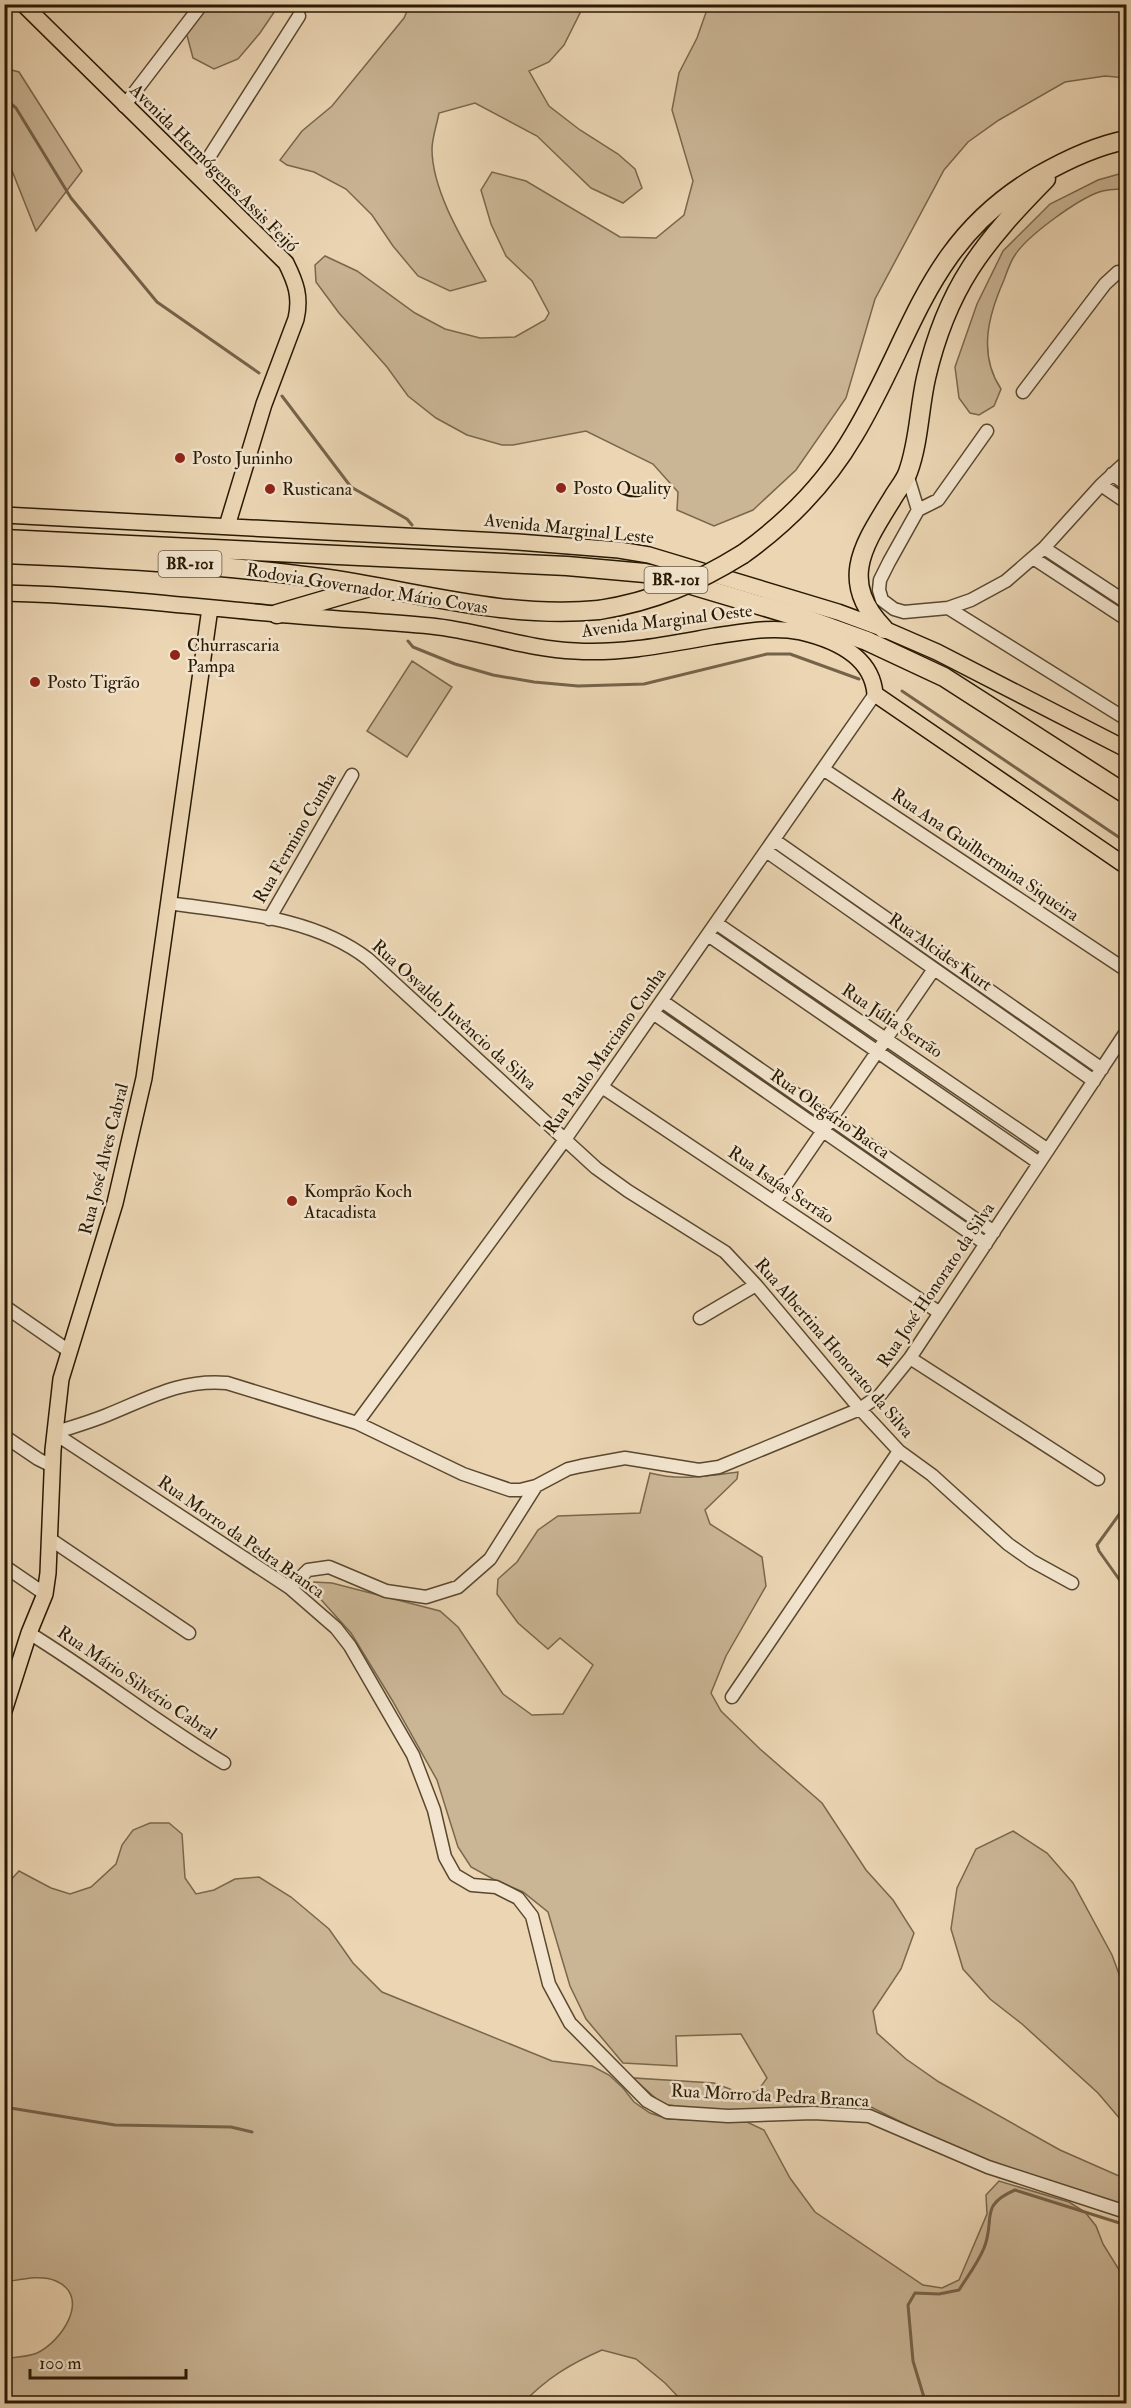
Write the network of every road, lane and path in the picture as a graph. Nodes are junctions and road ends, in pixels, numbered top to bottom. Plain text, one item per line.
1 (23, 4) edge
2 (202, 4) edge
3 (299, 16) dead end
4 (124, 106) junction
5 (1126, 140) edge
6 (1062, 162) junction
7 (197, 176) junction
8 (1126, 274) edge
9 (1023, 392) dead end
10 (987, 431) dead end
11 (1126, 462) edge
12 (908, 474) junction
13 (1112, 474) junction
14 (1126, 484) edge
15 (1101, 485) junction
16 (1126, 502) edge
17 (918, 510) junction
18 (4, 515) edge
19 (227, 526) junction
20 (6, 542) edge
21 (1044, 548) junction
22 (1033, 558) junction
23 (374, 586) junction
24 (4, 593) edge
25 (1126, 602) edge
26 (210, 608) junction
27 (948, 608) junction
28 (277, 614) junction
29 (1126, 619) edge
30 (884, 629) junction
31 (875, 694) junction
32 (1125, 714) edge
33 (1126, 749) edge
34 (823, 769) junction
35 (352, 775) dead end
36 (1126, 794) edge
37 (774, 840) junction
38 (766, 851) junction
39 (1126, 866) edge
40 (169, 903) junction
41 (268, 919) junction
42 (716, 923) junction
43 (708, 935) junction
44 (935, 952) junction
45 (930, 967) junction
46 (1126, 970) edge
47 (662, 1001) junction
48 (653, 1013) junction
49 (1126, 1032) edge
50 (886, 1039) junction
51 (878, 1052) junction
52 (1102, 1068) junction
53 (1094, 1082) junction
54 (602, 1087) junction
55 (960, 1090) junction
56 (952, 1103) junction
57 (831, 1119) junction
58 (823, 1131) junction
59 (564, 1141) junction
60 (1048, 1150) junction
61 (1039, 1163) junction
62 (774, 1202) junction
63 (994, 1232) junction
64 (986, 1244) junction
65 (756, 1285) junction
66 (4, 1306) edge
67 (940, 1313) junction
68 (700, 1318) dead end
69 (69, 1351) junction
70 (910, 1358) junction
71 (860, 1410) junction
72 (357, 1423) junction
73 (54, 1433) junction
74 (4, 1436) edge
75 (899, 1451) junction
76 (52, 1466) junction
77 (1098, 1479) dead end
78 (536, 1486) junction
79 (50, 1539) junction
80 (4, 1566) edge
81 (1072, 1583) dead end
82 (290, 1588) junction
83 (45, 1594) junction
84 (29, 1633) junction
85 (189, 1633) dead end
86 (8, 1686) edge
87 (732, 1697) dead end
88 (4, 1711) edge
89 (224, 1762) dead end
90 (1126, 2212) edge

1 - 4 main road, Avenida Hermógenes Assis Feijó
2 - 4 street
3 - 7 street
4 - 7 main road, Avenida Hermógenes Assis Feijó
5 - 6 highway, Rodovia Governador Mário Covas / BR-101
6 - 12 highway
6 - 23 highway, Rodovia Governador Mário Covas / BR-101, bridge
7 - 19 main road, Avenida Hermógenes Assis Feijó
8 - 9 street
10 - 17 street
11 - 13 street
12 - 17 street
12 - 30 highway
13 - 14 street
13 - 15 street
15 - 16 street
15 - 21 street
17 - 27 street
18 - 19 main road, Avenida Marginal Leste
19 - 30 main road, Avenida Marginal Leste
20 - 23 highway, Rodovia Governador Mário Covas / BR-101
20 - 36 highway, Rodovia Governador Mário Covas / BR-101
21 - 22 street
21 - 25 street
22 - 27 street
22 - 29 street
23 - 28 highway
24 - 26 main road, Avenida Marginal Oeste
26 - 28 main road, Avenida Marginal Oeste
26 - 40 main road, Rua José Alves Cabral
27 - 32 street
28 - 31 main road, Avenida Marginal Oeste
30 - 33 main road, Avenida Marginal Leste
31 - 34 street, Rua Paulo Marciano Cunha
31 - 39 main road
34 - 37 street, Rua Paulo Marciano Cunha
34 - 46 street, Rua Ana Guilhermina Siqueira
35 - 41 street, Rua Fermino Cunha
37 - 38 street, Rua Paulo Marciano Cunha
37 - 44 street, Rua Alcides Kurt
38 - 42 street, Rua Paulo Marciano Cunha
38 - 45 street, Rua Alcides Kurt
40 - 41 street, Rua Osvaldo Juvêncio da Silva
40 - 69 main road, Rua José Alves Cabral
41 - 59 street, Rua Osvaldo Juvêncio da Silva
42 - 43 street, Rua Paulo Marciano Cunha
42 - 50 street, Rua Júlia Serrão
43 - 47 street, Rua Paulo Marciano Cunha
43 - 51 street, Rua Júlia Serrão
44 - 45 street
44 - 52 street, Rua Alcides Kurt
45 - 50 street
45 - 53 street, Rua Alcides Kurt
47 - 48 street, Rua Paulo Marciano Cunha
47 - 57 street, Rua Olegário Bacca
48 - 54 street, Rua Paulo Marciano Cunha
48 - 58 street, Rua Olegário Bacca
49 - 52 street, Rua José Honorato da Silva
50 - 51 street
50 - 55 street, Rua Júlia Serrão
51 - 56 street, Rua Júlia Serrão
51 - 57 street
52 - 53 street, Rua José Honorato da Silva
53 - 60 street, Rua José Honorato da Silva
54 - 59 street, Rua Paulo Marciano Cunha
54 - 62 street, Rua Isaías Serrão
55 - 56 street
55 - 60 street, Rua Júlia Serrão
56 - 61 street, Rua Júlia Serrão
57 - 58 street
57 - 63 street, Rua Olegário Bacca
58 - 62 street
58 - 64 street, Rua Olegário Bacca
59 - 65 street, Rua Albertina Honorato da Silva
59 - 72 street, Rua Paulo Marciano Cunha
60 - 61 street, Rua José Honorato da Silva
61 - 63 street, Rua José Honorato da Silva
62 - 67 street, Rua Isaías Serrão
63 - 64 street, Rua José Honorato da Silva
64 - 67 street, Rua José Honorato da Silva
65 - 68 street
65 - 71 street, Rua Albertina Honorato da Silva
66 - 69 street
67 - 70 street, Rua José Honorato da Silva
69 - 73 main road, Rua José Alves Cabral
70 - 71 street, Rua José Honorato da Silva
70 - 77 street
71 - 75 street, Rua Albertina Honorato da Silva
71 - 78 street, Rua José Honorato da Silva
72 - 73 street, Rua José Honorato da Silva
72 - 78 street, Rua José Honorato da Silva
73 - 76 main road, Rua José Alves Cabral
73 - 82 street, Rua Morro da Pedra Branca
74 - 76 street
75 - 81 street, Rua Albertina Honorato da Silva
75 - 87 street
76 - 79 main road, Rua José Alves Cabral
78 - 82 street
79 - 83 main road, Rua José Alves Cabral
79 - 85 street
80 - 83 street
82 - 90 street, Rua Morro da Pedra Branca
83 - 84 main road, Rua José Alves Cabral
84 - 86 main road, Rua José Alves Cabral
84 - 89 street, Rua Mário Silvério Cabral
86 - 88 main road, Rua José Alves Cabral

